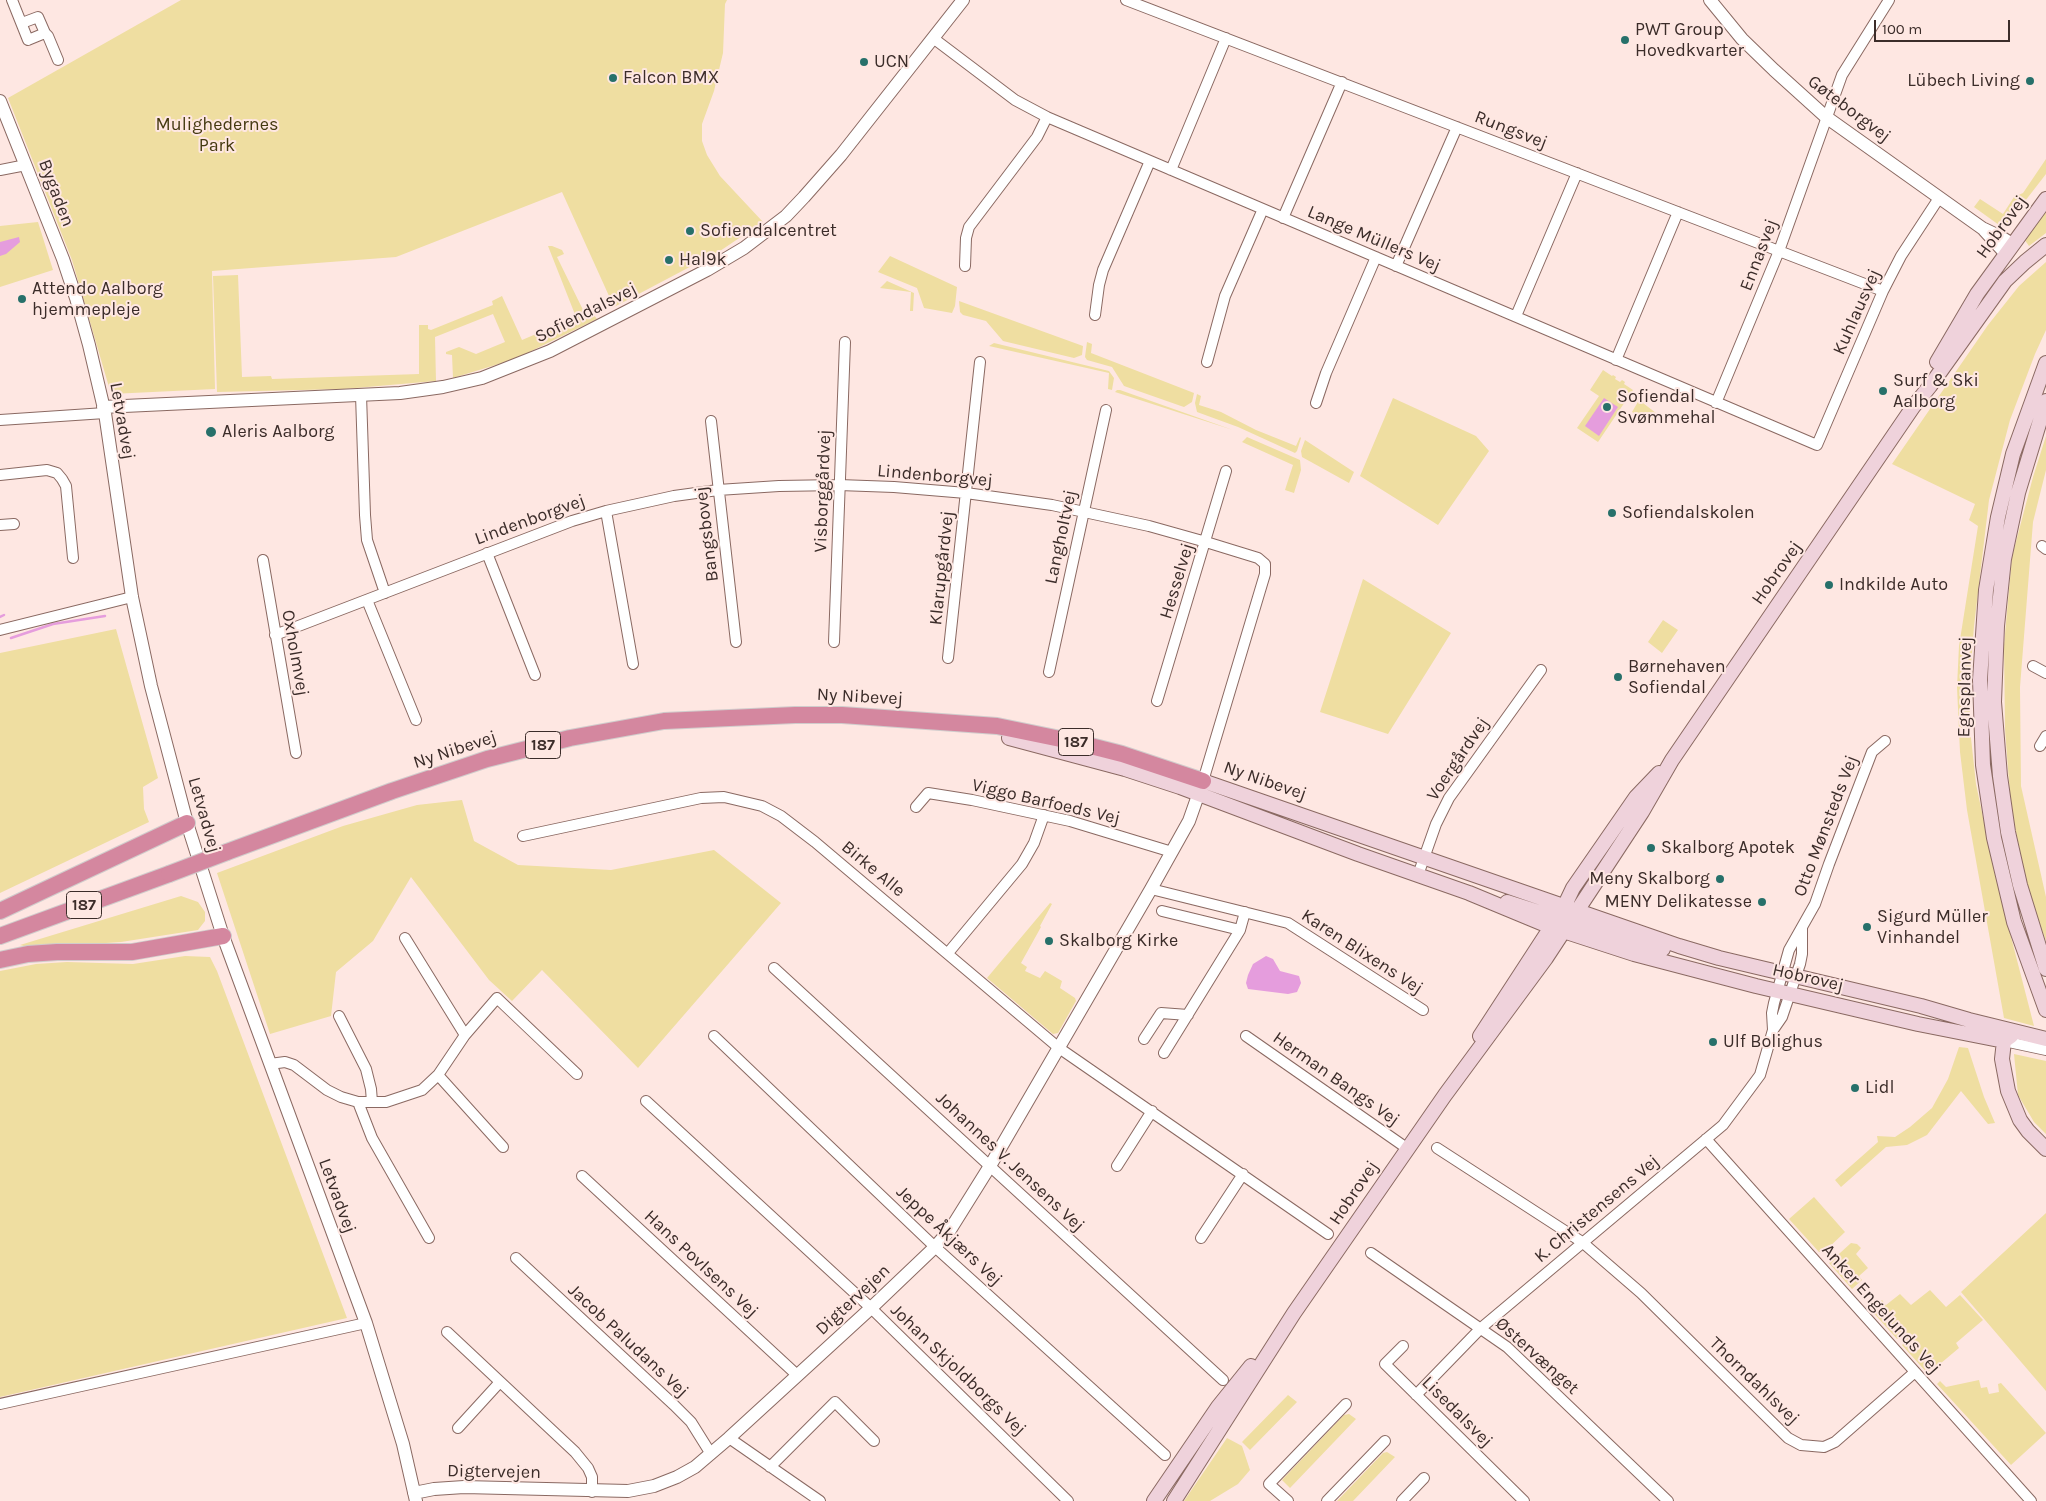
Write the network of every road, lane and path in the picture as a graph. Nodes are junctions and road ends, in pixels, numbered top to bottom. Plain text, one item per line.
1 (12, 0) edge
2 (963, 0) edge
3 (1126, 0) edge
4 (1710, 0) edge
5 (1889, 0) edge
6 (22, 24) junction
7 (45, 33) junction
8 (933, 38) junction
9 (1226, 38) junction
10 (58, 60) dead end
11 (1342, 82) junction
12 (0, 102) edge
13 (1047, 117) junction
14 (1826, 117) junction
15 (1456, 127) junction
16 (1150, 161) junction
17 (26, 165) junction
18 (0, 170) edge
19 (1171, 170) junction
20 (1577, 173) junction
21 (1939, 198) junction
22 (2046, 199) edge
23 (1263, 209) junction
24 (1678, 212) junction
25 (1283, 218) junction
26 (2046, 245) edge
27 (1779, 251) junction
28 (2013, 254) junction
29 (1376, 257) junction
30 (965, 266) dead end
31 (1396, 266) junction
32 (1883, 291) junction
33 (76, 298) joint
34 (1095, 315) dead end
35 (1516, 316) junction
36 (845, 342) dead end
37 (1616, 360) junction
38 (980, 362) dead end
39 (1207, 362) dead end
40 (2046, 363) edge
41 (361, 395) junction
42 (2046, 402) edge
43 (1316, 403) dead end
44 (1716, 403) junction
45 (1913, 407) junction
46 (104, 410) junction
47 (1106, 410) dead end
48 (0, 420) edge
49 (711, 421) dead end
50 (1817, 445) joint
51 (1226, 471) dead end
52 (0, 475) edge
53 (839, 485) junction
54 (718, 490) junction
55 (966, 493) junction
56 (606, 510) junction
57 (1084, 511) junction
58 (14, 524) dead end
59 (0, 525) edge
60 (1206, 542) junction
61 (487, 552) junction
62 (73, 558) dead end
63 (263, 560) dead end
64 (385, 593) junction
65 (132, 597) junction
66 (368, 600) junction
67 (0, 630) edge
68 (275, 635) junction
69 (736, 642) dead end
70 (834, 642) dead end
71 (948, 658) dead end
72 (633, 664) dead end
73 (2033, 666) dead end
74 (1541, 670) dead end
75 (1049, 672) dead end
76 (2046, 673) edge
77 (535, 675) dead end
78 (1157, 701) dead end
79 (416, 720) dead end
80 (944, 723) junction
81 (2046, 736) edge
82 (1009, 738) joint
83 (1885, 741) dead end
84 (2040, 746) dead end
85 (296, 753) dead end
86 (1672, 760) junction
87 (1201, 788) junction
88 (916, 807) dead end
89 (1044, 815) junction
90 (187, 824) junction
91 (523, 836) dead end
92 (1172, 852) junction
93 (1424, 858) junction
94 (1418, 874) junction
95 (1152, 889) junction
96 (0, 911) edge
97 (1162, 911) dead end
98 (1245, 912) junction
99 (1564, 920) junction
100 (1802, 928) junction
101 (1240, 930) junction
102 (0, 936) edge
103 (223, 936) junction
104 (406, 938) dead end
105 (948, 953) junction
106 (0, 960) edge
107 (774, 968) dead end
108 (2046, 969) edge
109 (1786, 983) junction
110 (1423, 1010) dead end
111 (2046, 1010) edge
112 (1188, 1014) junction
113 (338, 1016) dead end
114 (2018, 1033) junction
115 (465, 1035) junction
116 (714, 1036) dead end
117 (1246, 1036) dead end
118 (1144, 1039) dead end
119 (2004, 1041) junction
120 (2042, 1044) edge
121 (1059, 1048) junction
122 (1164, 1052) dead end
123 (270, 1064) junction
124 (577, 1074) dead end
125 (438, 1075) junction
126 (1445, 1095) junction
127 (646, 1101) dead end
128 (358, 1102) junction
129 (372, 1102) junction
130 (1152, 1111) junction
131 (1706, 1139) junction
132 (503, 1147) dead end
133 (1437, 1148) dead end
134 (1408, 1149) junction
135 (2046, 1149) edge
136 (990, 1166) junction
137 (1118, 1166) dead end
138 (1243, 1174) junction
139 (582, 1176) dead end
140 (1328, 1234) dead end
141 (428, 1238) dead end
142 (1200, 1238) dead end
143 (1582, 1242) junction
144 (935, 1247) junction
145 (1370, 1253) dead end
146 (516, 1258) dead end
147 (871, 1308) junction
148 (1294, 1313) junction
149 (366, 1323) junction
150 (1481, 1328) junction
151 (446, 1332) dead end
152 (1403, 1346) dead end
153 (1915, 1372) junction
154 (797, 1375) junction
155 (1223, 1380) dead end
156 (500, 1382) junction
157 (1416, 1395) junction
158 (0, 1404) edge
159 (1346, 1404) dead end
160 (458, 1428) dead end
161 (729, 1438) junction
162 (874, 1441) dead end
163 (1386, 1441) dead end
164 (711, 1454) junction
165 (1165, 1455) dead end
166 (770, 1467) junction
167 (1424, 1478) dead end
168 (592, 1492) junction
169 (629, 1496) edge
170 (415, 1497) edge
171 (820, 1501) edge
172 (1068, 1501) edge
173 (1154, 1501) edge
174 (1174, 1501) edge
175 (1288, 1501) edge
176 (1327, 1501) edge
177 (1402, 1501) edge
178 (1524, 1501) edge
179 (1668, 1501) edge
180 (2031, 1501) edge

1 - 6 street
2 - 8 street, Sofiendalsvej
3 - 9 street, Rungsvej
4 - 14 street, Gøteborgvej
5 - 14 street, Ennasvej
6 - 7 street
6 - 7 street
7 - 10 street
8 - 13 street, Lange Müllers Vej
8 - 41 street, Sofiendalsvej
9 - 11 street, Rungsvej
9 - 19 street
11 - 15 street, Rungsvej
11 - 25 street
12 - 17 street, Bygaden
13 - 16 street, Lange Müllers Vej
13 - 30 street
14 - 21 street, Gøteborgvej
14 - 27 street, Ennasvej
15 - 20 street, Rungsvej
15 - 31 street
16 - 19 street, Lange Müllers Vej
16 - 34 street
17 - 18 street
17 - 33 street, Bygaden
19 - 23 street, Lange Müllers Vej
20 - 24 street, Rungsvej
20 - 35 street
21 - 28 street, Gøteborgvej
21 - 32 street, Kuhlausvej
22 - 28 main road, Hobrovej
23 - 25 street, Lange Müllers Vej
23 - 39 street
24 - 27 street, Rungsvej
24 - 37 street
25 - 29 street, Lange Müllers Vej
26 - 28 main road, Hobrovej
27 - 32 street, Rungsvej
27 - 44 street, Ennasvej
28 - 45 main road, Hobrovej
28 - 45 main road, Hobrovej
29 - 31 street, Lange Müllers Vej
29 - 43 street
31 - 35 street, Lange Müllers Vej
32 - 50 street, Kuhlausvej
33 - 46 street, Letvadvej
35 - 37 street, Lange Müllers Vej
36 - 53 street, Visborggårdvej
37 - 44 street, Lange Müllers Vej
38 - 55 street, Klarupgårdvej
40 - 111 main road, Egnsplanvej
41 - 46 street, Sofiendalsvej
41 - 64 street
42 - 108 main road, Egnsplanvej
44 - 50 street, Lange Müllers Vej
45 - 86 main road, Hobrovej
46 - 48 street
46 - 65 street, Letvadvej
47 - 57 street, Langholtvej
49 - 54 street, Bangsbovej
51 - 60 street, Hesselvej
52 - 62 street
53 - 54 street, Lindenborgvej
53 - 55 street, Lindenborgvej
53 - 70 street, Visborggårdvej
54 - 56 street, Lindenborgvej
54 - 69 street, Bangsbovej
55 - 57 street, Lindenborgvej
55 - 71 street, Klarupgårdvej
56 - 61 street, Lindenborgvej
56 - 72 street
57 - 60 street, Lindenborgvej
57 - 75 street, Langholtvej
58 - 59 street
60 - 78 street, Hesselvej
60 - 87 street, Lindenborgvej
61 - 64 street, Lindenborgvej
61 - 77 street
63 - 68 street, Oxholmvej
64 - 66 street, Lindenborgvej
65 - 67 street
65 - 90 street, Letvadvej
66 - 68 street, Lindenborgvej
66 - 79 street
68 - 85 street, Oxholmvej
73 - 76 street
74 - 93 street, Voergårdvej
80 - 82 highway, Ny Nibevej / 187
80 - 87 highway, Ny Nibevej / 187
80 - 102 highway, Ny Nibevej / 187, bridge
81 - 84 street
82 - 87 main road, Ny Nibevej / 187
83 - 100 street, Otto Mønsteds Vej
86 - 99 main road, Hobrovej
86 - 99 main road, Hobrovej
87 - 92 street, Digtervejen
87 - 93 main road, Ny Nibevej / 187
87 - 94 main road, Ny Nibevej / 187
88 - 89 street, Viggo Barfoeds Vej
89 - 92 street, Viggo Barfoeds Vej
89 - 105 street
90 - 96 highway
90 - 103 street, Letvadvej
91 - 105 street, Birke Alle
92 - 95 street, Digtervejen
93 - 94 street, Voergårdvej
93 - 99 main road, Ny Nibevej / 187
94 - 99 main road, Ny Nibevej / 187
95 - 98 street, Karen Blixens Vej
95 - 121 street, Digtervejen
97 - 101 street
98 - 101 street
98 - 110 street, Karen Blixens Vej
99 - 109 main road, Hobrovej / 187
99 - 109 main road, Hobrovej / 187
99 - 126 main road, Hobrovej
99 - 126 main road, Hobrovej
100 - 109 street, Otto Mønsteds Vej
100 - 109 street
101 - 112 street
103 - 106 highway
103 - 123 street, Letvadvej
104 - 115 street
105 - 121 street, Birke Alle
107 - 136 street, Johannes V. Jensens Vej
109 - 114 main road, Hobrovej / 187
109 - 119 main road, Hobrovej / 187
109 - 131 street, K. Christensens Vej
112 - 118 street
112 - 122 street
113 - 129 street
114 - 119 main road
114 - 120 main road, Hobrovej / 187
115 - 124 street
115 - 125 street
116 - 144 street, Jeppe Åkjærs Vej
117 - 134 street, Herman Bangs Vej
119 - 120 street, Hobrovej
119 - 135 main road
121 - 130 street, Birke Alle
121 - 136 street, Digtervejen
123 - 128 street
123 - 149 street, Letvadvej
125 - 129 street
125 - 132 street
126 - 134 main road, Hobrovej
127 - 147 street, Johan Skjoldborgs Vej
128 - 129 street
128 - 141 street
130 - 137 street
130 - 138 street, Birke Alle
131 - 143 street, K. Christensens Vej
131 - 153 street, Anker Engelunds Vej
133 - 143 street, Thorndahlsvej
134 - 148 main road, Hobrovej
136 - 144 street, Digtervejen
136 - 155 street, Johannes V. Jensens Vej
138 - 140 street, Birke Alle
138 - 142 street
139 - 154 street, Hans Povlsens Vej
143 - 150 street, K. Christensens Vej
143 - 153 street, Thorndahlsvej
144 - 147 street, Digtervejen
144 - 165 street, Jeppe Åkjærs Vej
145 - 150 street, Østervænget
146 - 164 street, Jacob Paludans Vej
147 - 154 street, Digtervejen
147 - 172 street, Johan Skjoldborgs Vej
148 - 173 main road, Hobrovej
148 - 174 main road, Hobrovej
149 - 158 street
149 - 170 street, Letvadvej
150 - 157 street, K. Christensens Vej
150 - 179 street, Østervænget
151 - 156 street
152 - 157 street, Lisedalsvej
153 - 180 street, Anker Engelunds Vej
154 - 161 street, Digtervejen
156 - 160 street
156 - 168 street
157 - 178 street, Lisedalsvej
159 - 175 street
161 - 164 street, Digtervejen
161 - 166 street
162 - 166 street
163 - 176 street
164 - 169 street, Digtervejen
166 - 171 street
167 - 177 street
168 - 169 street, Digtervejen
168 - 170 street, Digtervejen

